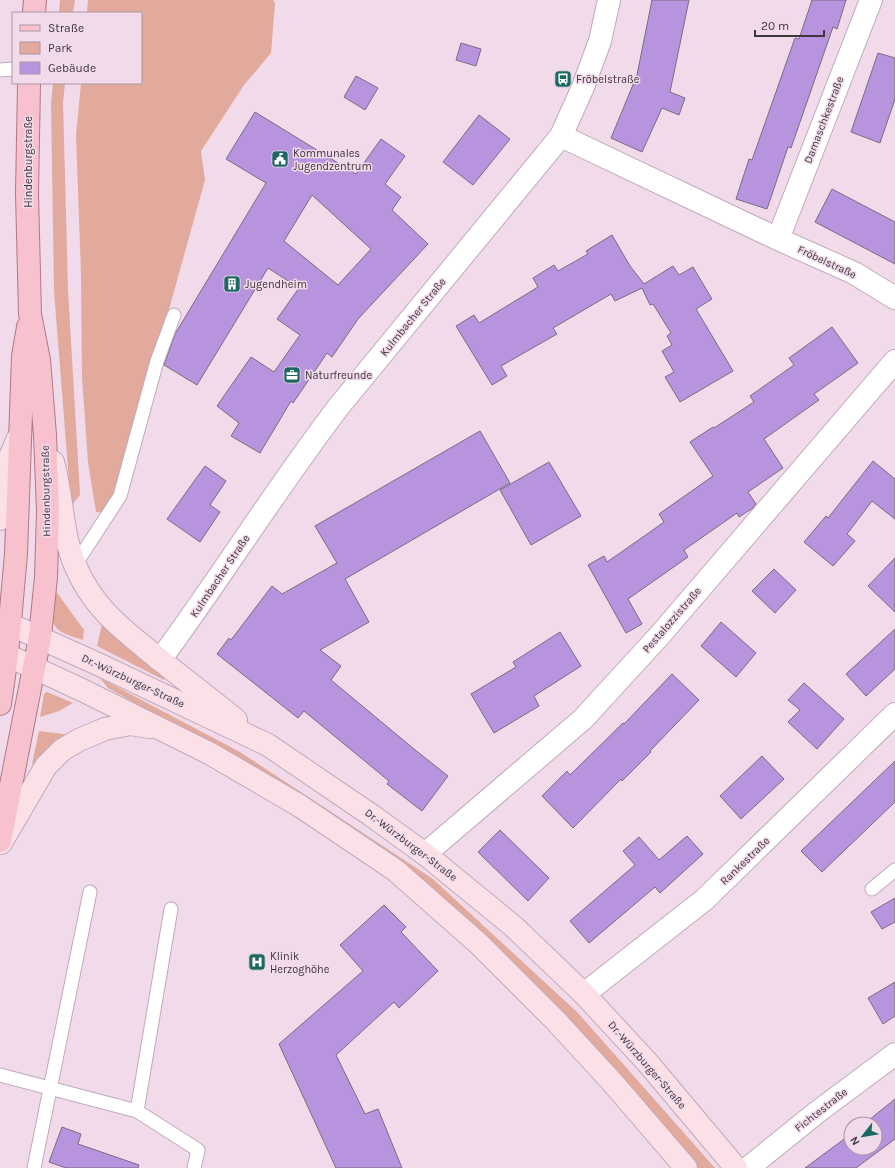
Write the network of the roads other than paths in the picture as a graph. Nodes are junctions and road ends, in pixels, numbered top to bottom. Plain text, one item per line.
1 (35, 0) edge
2 (609, 0) edge
3 (871, 0) edge
4 (34, 12) edge
5 (12, 69) edge
6 (0, 70) edge
7 (29, 84) edge
8 (561, 136) junction
9 (778, 239) junction
10 (895, 298) edge
11 (30, 314) junction
12 (174, 315) dead end
13 (895, 361) edge
14 (20, 433) junction
15 (45, 435) junction
16 (0, 519) edge
17 (75, 565) junction
18 (5, 622) edge
19 (40, 637) junction
20 (3, 654) edge
21 (160, 660) junction
22 (34, 668) junction
23 (0, 704) edge
24 (895, 714) edge
25 (157, 727) junction
26 (268, 745) junction
27 (0, 841) edge
28 (0, 844) edge
29 (425, 854) junction
30 (895, 870) edge
31 (872, 889) dead end
32 (90, 892) dead end
33 (171, 909) dead end
34 (584, 994) junction
35 (895, 1054) edge
36 (0, 1075) edge
37 (50, 1088) junction
38 (137, 1111) junction
39 (34, 1168) edge
40 (194, 1168) edge
41 (686, 1168) edge
42 (736, 1168) edge
43 (748, 1168) edge

1 - 4 main road
2 - 8 street, Kulmbacher Straße
3 - 9 street, Damaschkestraße
5 - 6 lane
7 - 11 main road, Hindenburgstraße
8 - 9 street, Fröbelstraße
8 - 21 street, Kulmbacher Straße
9 - 10 street, Fröbelstraße
11 - 14 main road, Hindenburgstraße
11 - 15 main road, Hindenburgstraße
12 - 17 lane
13 - 29 street, Pestalozzistraße
14 - 16 main road
14 - 18 main road, Hindenburgstraße
15 - 17 main road
15 - 19 main road, Hindenburgstraße
17 - 21 main road
18 - 19 main road, Dr.-Würzburger-Straße
18 - 20 main road, Hindenburgstraße
19 - 22 main road, Hindenburgstraße
19 - 26 main road, Dr.-Würzburger-Straße
20 - 22 main road
20 - 23 main road
21 - 26 main road
22 - 25 main road
22 - 27 main road
24 - 34 street, Rankestraße
25 - 28 main road
25 - 41 main road
26 - 29 main road, Dr.-Würzburger-Straße
29 - 34 main road, Dr.-Würzburger-Straße
30 - 31 lane
32 - 37 lane
33 - 38 lane
34 - 42 main road, Dr.-Würzburger-Straße
35 - 43 street, Fichtestraße
36 - 37 lane
37 - 38 lane
37 - 39 lane
38 - 40 lane

